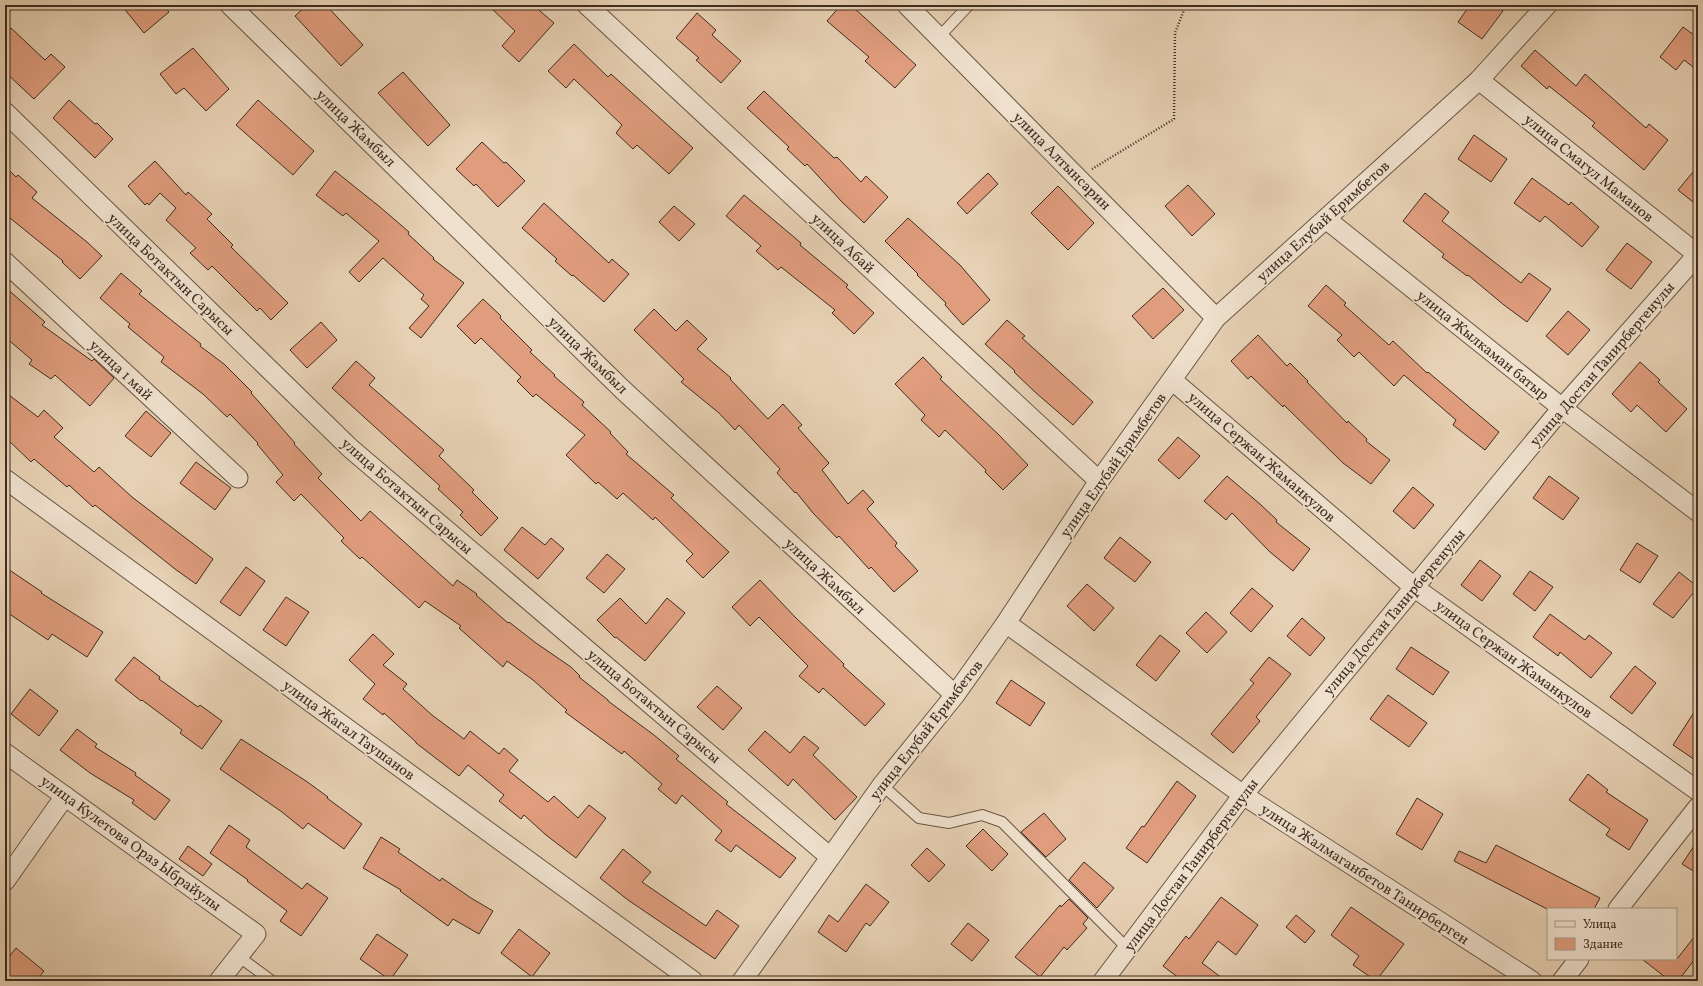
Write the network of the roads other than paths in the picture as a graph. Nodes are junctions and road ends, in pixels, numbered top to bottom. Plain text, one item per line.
1 (230, 5) edge
2 (587, 5) edge
3 (907, 5) edge
4 (969, 5) edge
5 (1547, 5) edge
6 (939, 37) junction
7 (1479, 80) junction
8 (5, 112) edge
9 (1326, 219) junction
10 (1698, 254) edge
11 (5, 262) edge
12 (1216, 318) junction
13 (1172, 380) junction
14 (1562, 408) junction
15 (238, 478) dead end
16 (5, 479) edge
17 (1099, 481) junction
18 (1698, 512) edge
19 (1414, 588) junction
20 (1006, 623) junction
21 (955, 695) junction
22 (5, 753) edge
23 (882, 785) junction
24 (1698, 791) edge
25 (1243, 795) junction
26 (65, 796) junction
27 (1698, 807) edge
28 (830, 857) junction
29 (5, 881) edge
30 (1619, 908) edge
31 (1128, 949) junction
32 (238, 956) junction
33 (1578, 960) edge
34 (1112, 978) edge
35 (219, 981) edge
36 (272, 981) edge
37 (693, 981) edge
38 (742, 981) edge
39 (1532, 981) edge
40 (1562, 981) edge

1 - 21 street, улица Жамбыл
2 - 17 street, улица Абай
3 - 6 street, улица Алтынсарин
4 - 6 lane
5 - 7 street, улица Елубай Еримбетов
6 - 12 street, улица Алтынсарин
7 - 9 street, улица Елубай Еримбетов
7 - 10 street, улица Смагул Маманов
8 - 28 street, улица Ботактын Сарысы
9 - 12 street, улица Елубай Еримбетов
9 - 14 street, улица Жылкаман батыр
10 - 14 street, улица Достан Танирбергенулы
11 - 15 street, улица 1 май
12 - 13 street, улица Елубай Еримбетов
13 - 17 street, улица Елубай Еримбетов
13 - 19 street, улица Сержан Жаманкулов
14 - 18 street, улица Жылкаман батыр
14 - 19 street, улица Достан Танирбергенулы
16 - 37 street, улица Жагал Таушанов
17 - 20 street, улица Елубай Еримбетов
19 - 24 street, улица Сержан Жаманкулов
19 - 25 street, улица Достан Танирбергенулы
20 - 21 street, улица Елубай Еримбетов
20 - 25 street, улица Жалмаганбетов Танирберген
21 - 23 street, улица Елубай Еримбетов
22 - 26 street, улица Кулетова Ораз Ыбрайулы
23 - 28 street, улица Елубай Еримбетов
23 - 31 lane
25 - 31 street, улица Достан Танирбергенулы
25 - 39 street, улица Жалмаганбетов Танирберген
26 - 29 street
26 - 32 street, улица Кулетова Ораз Ыбрайулы
27 - 30 street
28 - 38 street, улица Елубай Еримбетов
31 - 34 street, улица Достан Танирбергенулы
32 - 35 street
32 - 36 lane
33 - 40 street

